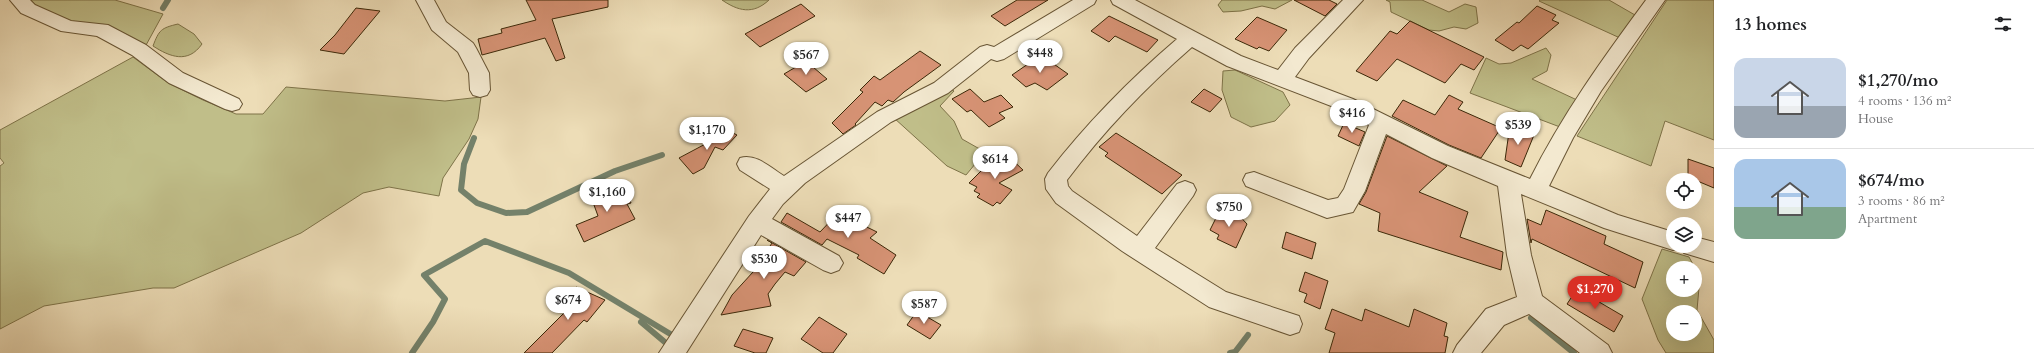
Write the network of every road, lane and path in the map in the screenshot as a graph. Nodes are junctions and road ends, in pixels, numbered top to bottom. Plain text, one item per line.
1 (19, 0) edge
2 (424, 0) edge
3 (1087, 0) edge
4 (1120, 0) edge
5 (1354, 0) edge
6 (1656, 0) edge
7 (1189, 38) junction
8 (1281, 80) junction
9 (480, 90) dead end
10 (232, 104) dead end
11 (1380, 122) junction
12 (748, 164) dead end
13 (1254, 180) dead end
14 (1508, 181) junction
15 (785, 188) junction
16 (1185, 190) dead end
17 (1536, 190) junction
18 (757, 222) junction
19 (1666, 239) edge
20 (1702, 249) edge
21 (1140, 250) junction
22 (1714, 252) edge
23 (830, 262) dead end
24 (1531, 302) junction
25 (1290, 324) dead end
26 (672, 353) edge
27 (1466, 353) edge
28 (1599, 353) edge

1 - 10 street
2 - 9 street
3 - 15 street
4 - 7 street
5 - 8 street
6 - 17 street
7 - 8 street
7 - 21 street
8 - 11 street
11 - 13 street
11 - 14 street
12 - 15 street
14 - 17 street
14 - 24 street
15 - 18 street
16 - 21 street
17 - 19 street
18 - 23 street
18 - 26 street
20 - 22 street
21 - 25 street
24 - 27 street
24 - 28 street

